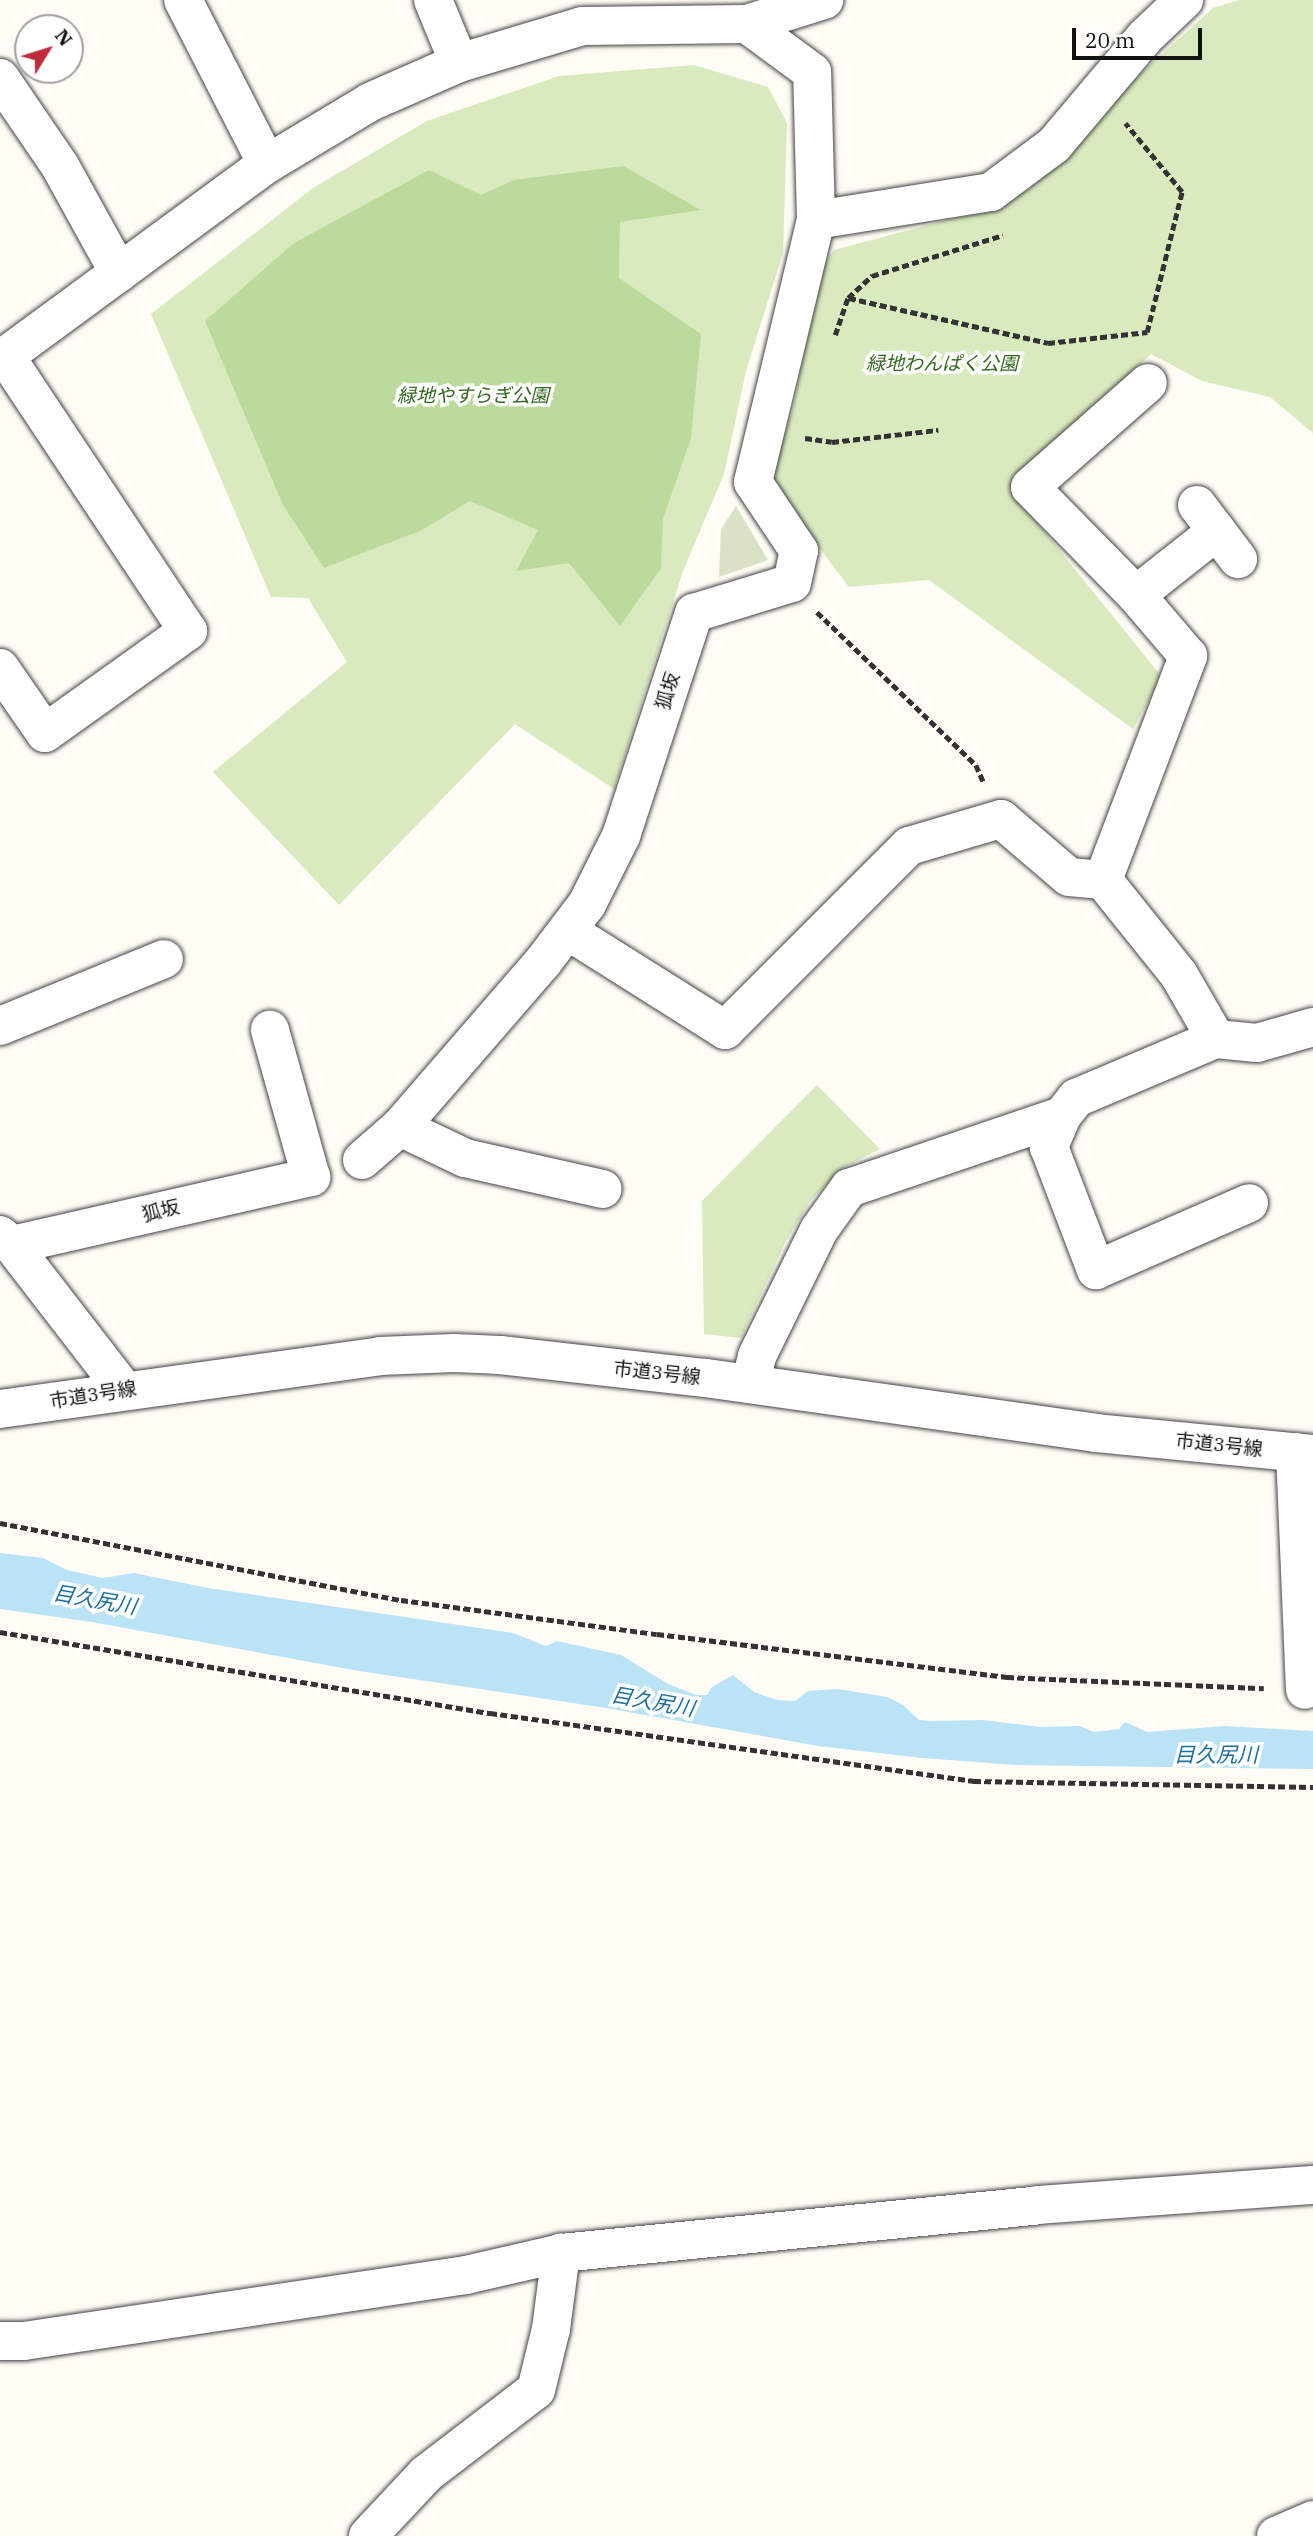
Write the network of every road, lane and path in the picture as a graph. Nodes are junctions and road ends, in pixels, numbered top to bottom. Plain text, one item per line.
1 (183, 0) edge
2 (433, 0) edge
3 (824, 0) edge
4 (1184, 0) edge
5 (747, 24) junction
6 (459, 63) junction
7 (0, 78) edge
8 (1123, 121) dead end
9 (267, 164) junction
10 (816, 219) junction
11 (119, 273) junction
12 (848, 298) dead end
13 (2, 358) edge
14 (1148, 383) dead end
15 (938, 430) dead end
16 (804, 438) dead end
17 (1217, 532) dead end
18 (792, 583) junction
19 (1136, 595) junction
20 (2, 674) edge
21 (1001, 818) junction
22 (1103, 880) junction
23 (568, 931) junction
24 (164, 959) dead end
25 (0, 1026) edge
26 (1313, 1027) edge
27 (270, 1030) dead end
28 (1216, 1039) junction
29 (1062, 1116) junction
30 (400, 1127) junction
31 (362, 1160) dead end
32 (603, 1189) dead end
33 (1249, 1203) dead end
34 (6, 1240) edge
35 (750, 1383) junction
36 (124, 1390) junction
37 (0, 1409) edge
38 (1304, 1453) edge
39 (0, 1523) edge
40 (0, 1632) edge
41 (1305, 1690) joint
42 (1313, 1787) edge
43 (1313, 2185) edge
44 (561, 2253) junction
45 (0, 2341) edge
46 (1313, 2520) edge
47 (368, 2536) edge
48 (1276, 2536) edge

1 - 9 street
2 - 6 street
3 - 5 street
4 - 10 street
5 - 6 street
5 - 10 street
6 - 9 street
7 - 11 street
8 - 12 path
9 - 11 street
10 - 18 street
11 - 13 street
13 - 20 street
14 - 19 street
15 - 16 path
17 - 19 street
18 - 21 path
18 - 23 street, 狐坂
19 - 22 street
21 - 22 street
21 - 23 street
22 - 28 street
23 - 30 street, 狐坂
24 - 25 street
26 - 28 street
27 - 34 street, 狐坂
28 - 29 street
29 - 33 street
29 - 35 street
30 - 31 street, 狐坂
30 - 32 street
34 - 36 street
35 - 36 street, 市道3号線
35 - 38 street, 市道3号線
36 - 37 street, 市道3号線
38 - 41 street
39 - 41 path
40 - 42 path
43 - 44 street
44 - 45 street
44 - 47 street
46 - 48 street

